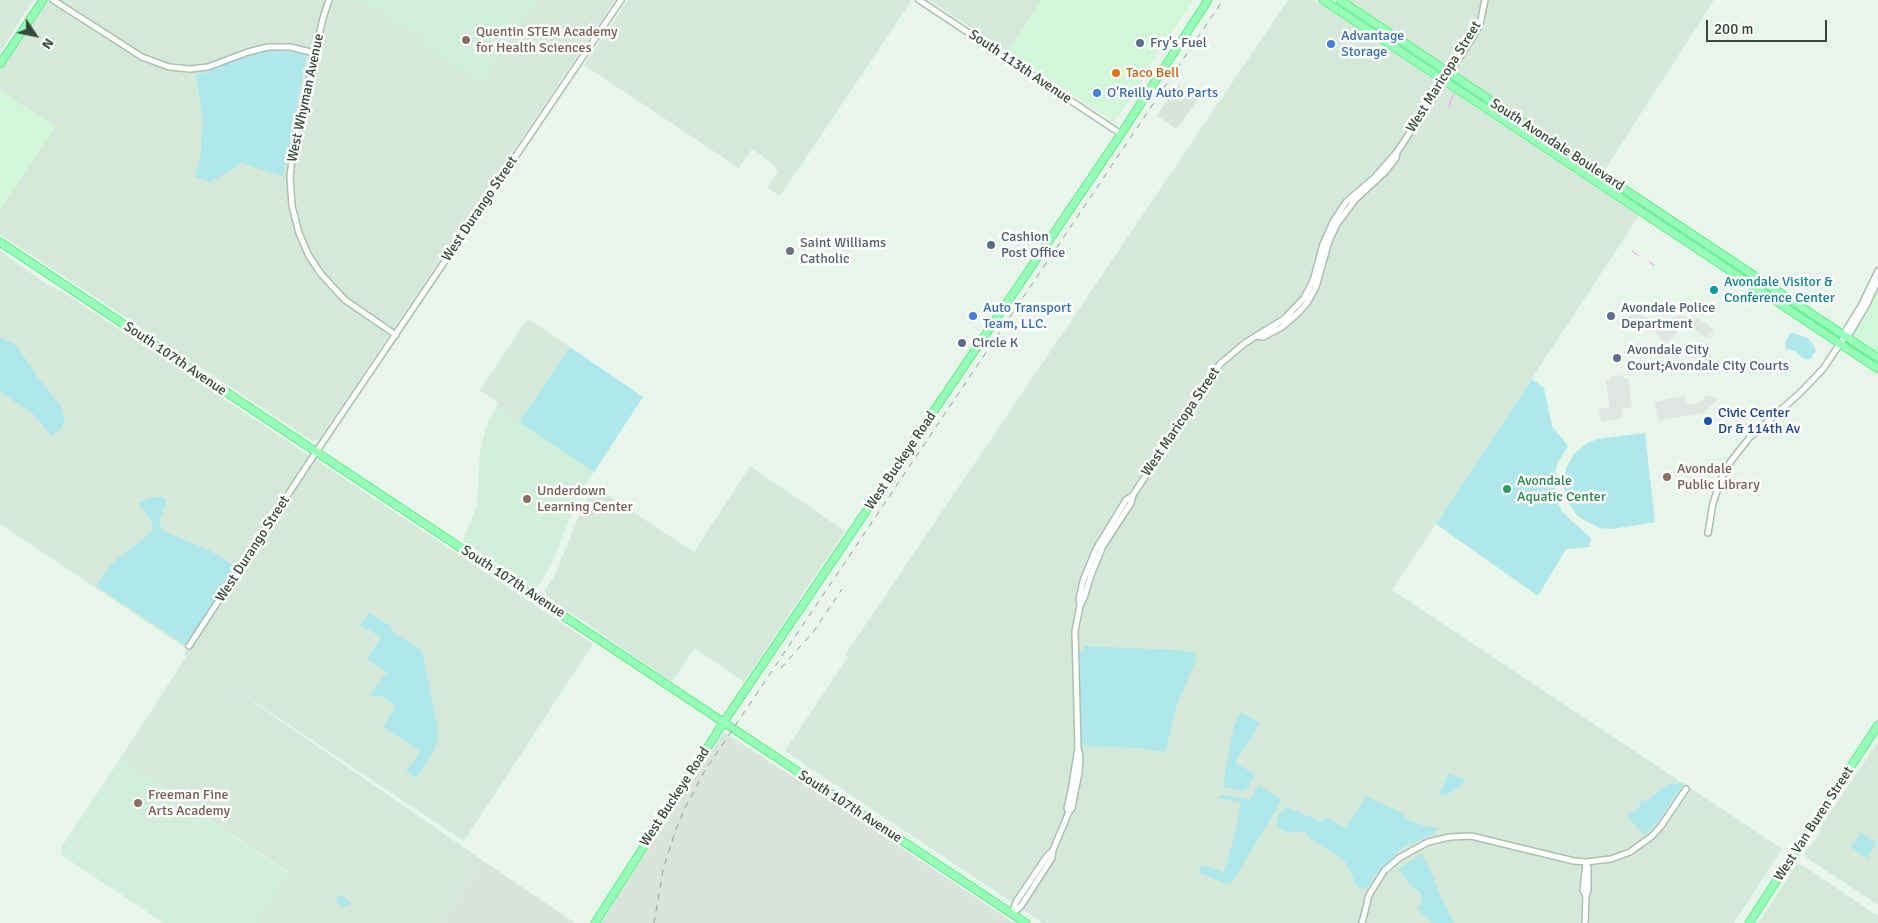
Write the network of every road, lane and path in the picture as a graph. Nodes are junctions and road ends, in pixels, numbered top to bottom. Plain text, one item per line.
1 (43, 0) edge
2 (53, 0) edge
3 (329, 0) edge
4 (621, 0) edge
5 (919, 0) edge
6 (1208, 0) edge
7 (1322, 0) edge
8 (1340, 0) edge
9 (1485, 0) edge
10 (315, 53) junction
11 (0, 64) edge
12 (1449, 73) junction
13 (1444, 80) junction
14 (1121, 134) junction
15 (1670, 220) junction
16 (1665, 227) junction
17 (0, 242) edge
18 (1878, 271) edge
19 (396, 335) junction
20 (1845, 336) junction
21 (1840, 343) junction
22 (1878, 358) edge
23 (1878, 369) edge
24 (316, 452) junction
25 (1708, 534) dead end
26 (190, 646) dead end
27 (723, 722) junction
28 (1878, 724) edge
29 (1686, 789) dead end
30 (1586, 862) junction
31 (1012, 914) junction
32 (595, 923) edge
33 (1026, 923) edge
34 (1362, 923) edge
35 (1585, 923) edge
36 (1749, 923) edge

1 - 11 main road
2 - 10 street
3 - 10 street, West Whyman Avenue
4 - 19 street, West Durango Street
5 - 14 street, South 113th Avenue
6 - 14 main road, West Buckeye Road
7 - 13 main road, South Avondale Boulevard
8 - 12 main road, South Avondale Boulevard
9 - 12 street, West Maricopa Street
10 - 19 street, West Whyman Avenue
12 - 13 street, West Maricopa Street
12 - 15 main road, South Avondale Boulevard
13 - 16 main road, South Avondale Boulevard
13 - 31 street, West Maricopa Street
14 - 27 main road, West Buckeye Road
15 - 16 main road
15 - 20 main road, South Avondale Boulevard
16 - 21 main road, South Avondale Boulevard
17 - 24 main road, South 107th Avenue
18 - 20 street
19 - 24 street, West Durango Street
20 - 21 street
20 - 22 main road, South Avondale Boulevard
21 - 23 main road, South Avondale Boulevard
21 - 25 street
24 - 26 street, West Durango Street
24 - 27 main road, South 107th Avenue
27 - 31 main road, South 107th Avenue
27 - 32 main road, West Buckeye Road
28 - 36 main road, West Van Buren Street
29 - 30 street
30 - 34 street
30 - 35 street
31 - 33 main road, South 107th Avenue

